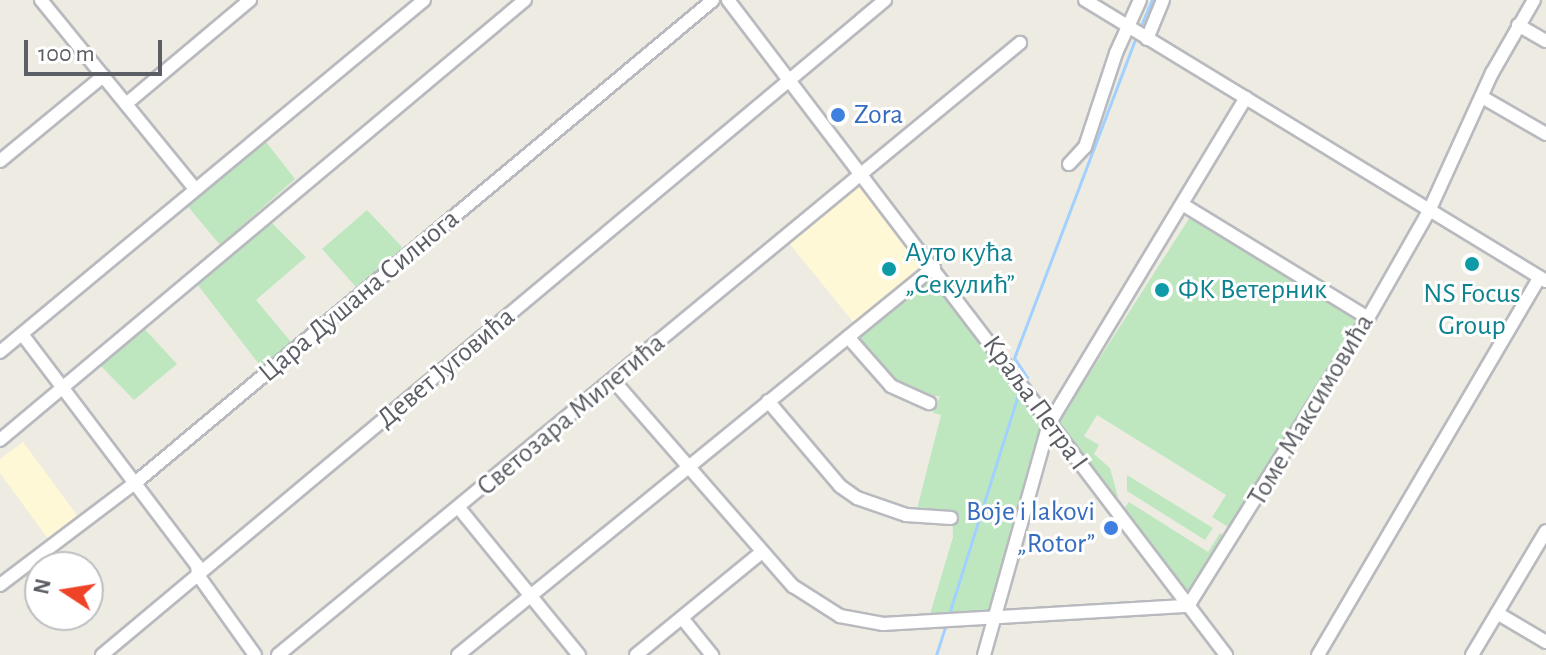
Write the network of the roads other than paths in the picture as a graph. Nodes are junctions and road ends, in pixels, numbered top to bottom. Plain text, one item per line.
1 (41, 0) edge
2 (250, 0) edge
3 (424, 0) edge
4 (525, 0) edge
5 (713, 0) edge
6 (728, 0) edge
7 (885, 0) edge
8 (1085, 0) edge
9 (1140, 0) edge
10 (1163, 0) edge
11 (1534, 0) edge
12 (1518, 25) junction
13 (1128, 27) junction
14 (1147, 39) junction
15 (1546, 41) edge
16 (1020, 43) dead end
17 (103, 76) junction
18 (790, 80) junction
19 (1482, 97) junction
20 (1246, 98) junction
21 (126, 104) junction
22 (1546, 134) edge
23 (0, 161) edge
24 (1069, 164) dead end
25 (861, 173) junction
26 (195, 189) junction
27 (1182, 204) junction
28 (1429, 211) junction
29 (934, 267) junction
30 (1543, 279) edge
31 (1368, 318) junction
32 (22, 334) junction
33 (848, 337) junction
34 (0, 352) edge
35 (613, 380) junction
36 (62, 387) junction
37 (768, 401) junction
38 (929, 403) dead end
39 (1049, 424) junction
40 (0, 440) edge
41 (690, 467) junction
42 (135, 483) junction
43 (459, 508) junction
44 (951, 518) dead end
45 (1546, 531) edge
46 (762, 552) junction
47 (198, 575) junction
48 (0, 585) edge
49 (529, 595) junction
50 (1188, 606) junction
51 (1497, 613) junction
52 (994, 617) junction
53 (682, 618) junction
54 (1546, 642) edge
55 (102, 655) edge
56 (255, 655) edge
57 (278, 655) edge
58 (458, 655) edge
59 (579, 655) edge
60 (636, 655) edge
61 (712, 655) edge
62 (984, 655) edge
63 (1226, 655) edge
64 (1318, 655) edge
65 (1472, 655) edge

1 - 17 street
2 - 21 street
3 - 26 street
4 - 36 street
5 - 42 street, Цара Душана Силнога
6 - 18 street, Краља Петра I
7 - 18 street, Девет Југовића
8 - 13 street
9 - 13 street
10 - 14 street
11 - 12 street, Томе Максимовића
12 - 15 street
12 - 19 street, Томе Максимовића
13 - 14 street
13 - 24 street
14 - 20 street
16 - 25 street, Светозара Милетића
17 - 21 street
17 - 23 street
18 - 25 street, Краља Петра I
18 - 47 street, Девет Југовића
19 - 22 street
19 - 28 street, Томе Максимовића
20 - 27 street
20 - 28 street
21 - 26 street
25 - 29 street, Краља Петра I
25 - 35 street, Светозара Милетића
26 - 32 street
27 - 31 street
27 - 39 street
28 - 30 street
28 - 31 street, Томе Максимовића
29 - 33 street
29 - 39 street, Краља Петра I
30 - 64 street
31 - 50 street, Томе Максимовића
32 - 34 street
32 - 36 street
33 - 37 street
33 - 38 street
35 - 41 street
35 - 43 street, Светозара Милетића
36 - 40 street
36 - 42 street
37 - 41 street
37 - 44 street
39 - 50 street, Краља Петра I
39 - 52 street
41 - 46 street
41 - 49 street
42 - 47 street
42 - 48 street, Цара Душана Силнога
43 - 49 street
43 - 57 street, Светозара Милетића
45 - 51 street
46 - 52 street
46 - 53 street
47 - 55 street, Девет Југовића
47 - 56 street
49 - 58 street
49 - 59 street
50 - 52 street
50 - 63 street, Краља Петра I
51 - 54 street
51 - 65 street
52 - 62 street
53 - 60 street
53 - 61 street

